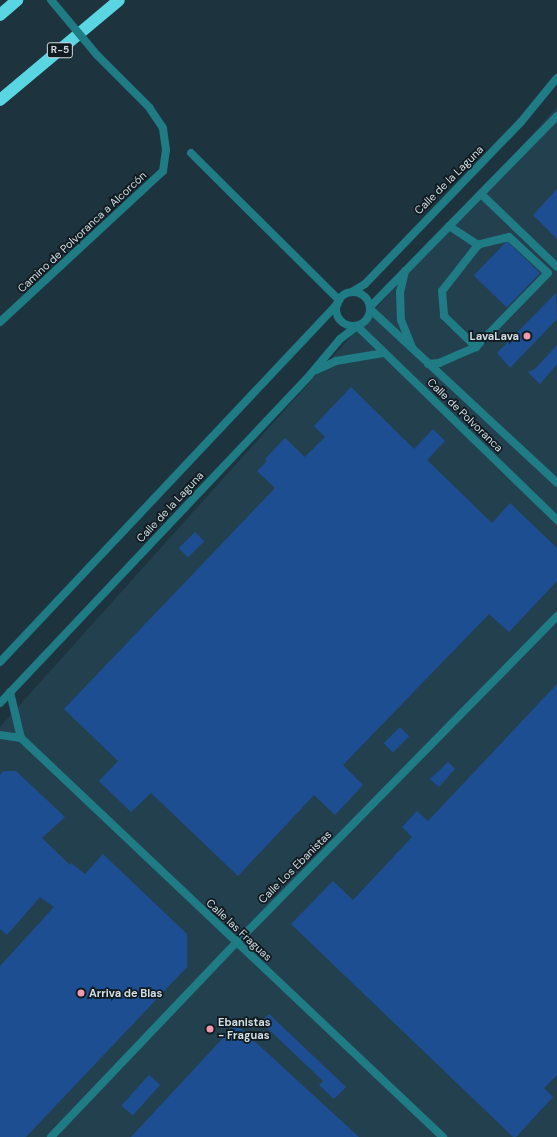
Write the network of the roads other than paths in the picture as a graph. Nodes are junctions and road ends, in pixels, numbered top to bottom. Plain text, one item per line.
1 (17, 0) edge
2 (51, 0) edge
3 (119, 0) edge
4 (0, 15) edge
5 (557, 78) edge
6 (0, 100) edge
7 (557, 116) edge
8 (191, 153) dead end
9 (481, 194) junction
10 (449, 226) junction
11 (478, 245) junction
12 (557, 267) edge
13 (405, 271) junction
14 (352, 292) junction
15 (338, 302) junction
16 (370, 308) junction
17 (0, 322) edge
18 (357, 326) junction
19 (476, 347) junction
20 (413, 350) junction
21 (384, 353) junction
22 (428, 364) junction
23 (313, 371) junction
24 (557, 483) edge
25 (557, 520) edge
26 (557, 616) edge
27 (0, 662) edge
28 (10, 692) junction
29 (0, 703) edge
30 (0, 735) edge
31 (21, 738) junction
32 (236, 943) junction
33 (51, 1137) edge
34 (443, 1137) edge

1 - 4 highway
2 - 17 street, Camino de Polvoranca a Alcorcón, bridge
3 - 6 highway, R-5
5 - 14 street, Calle de la Laguna
7 - 9 street
8 - 15 street
9 - 10 street
9 - 12 street
10 - 11 street
10 - 13 street
11 - 19 street
11 - 19 street
13 - 16 street
13 - 20 street, Calle de Polvoranca
14 - 15 street
14 - 16 street
15 - 18 street
15 - 27 street, Calle de la Laguna
16 - 18 street
16 - 20 street, Calle de Polvoranca
18 - 21 street, Calle de Polvoranca
18 - 23 street, Calle de la Laguna
19 - 22 street
20 - 22 street, Calle de Polvoranca
21 - 23 street
21 - 25 street, Calle de Polvoranca
22 - 24 street, Calle de Polvoranca
23 - 28 street, Calle de la Laguna
26 - 32 street, Calle Los Ebanistas
28 - 29 street, Calle de la Laguna
28 - 31 street
30 - 31 street
31 - 32 street, Calle las Fraguas
32 - 33 street, Calle Los Ebanistas
32 - 34 street, Calle las Fraguas

